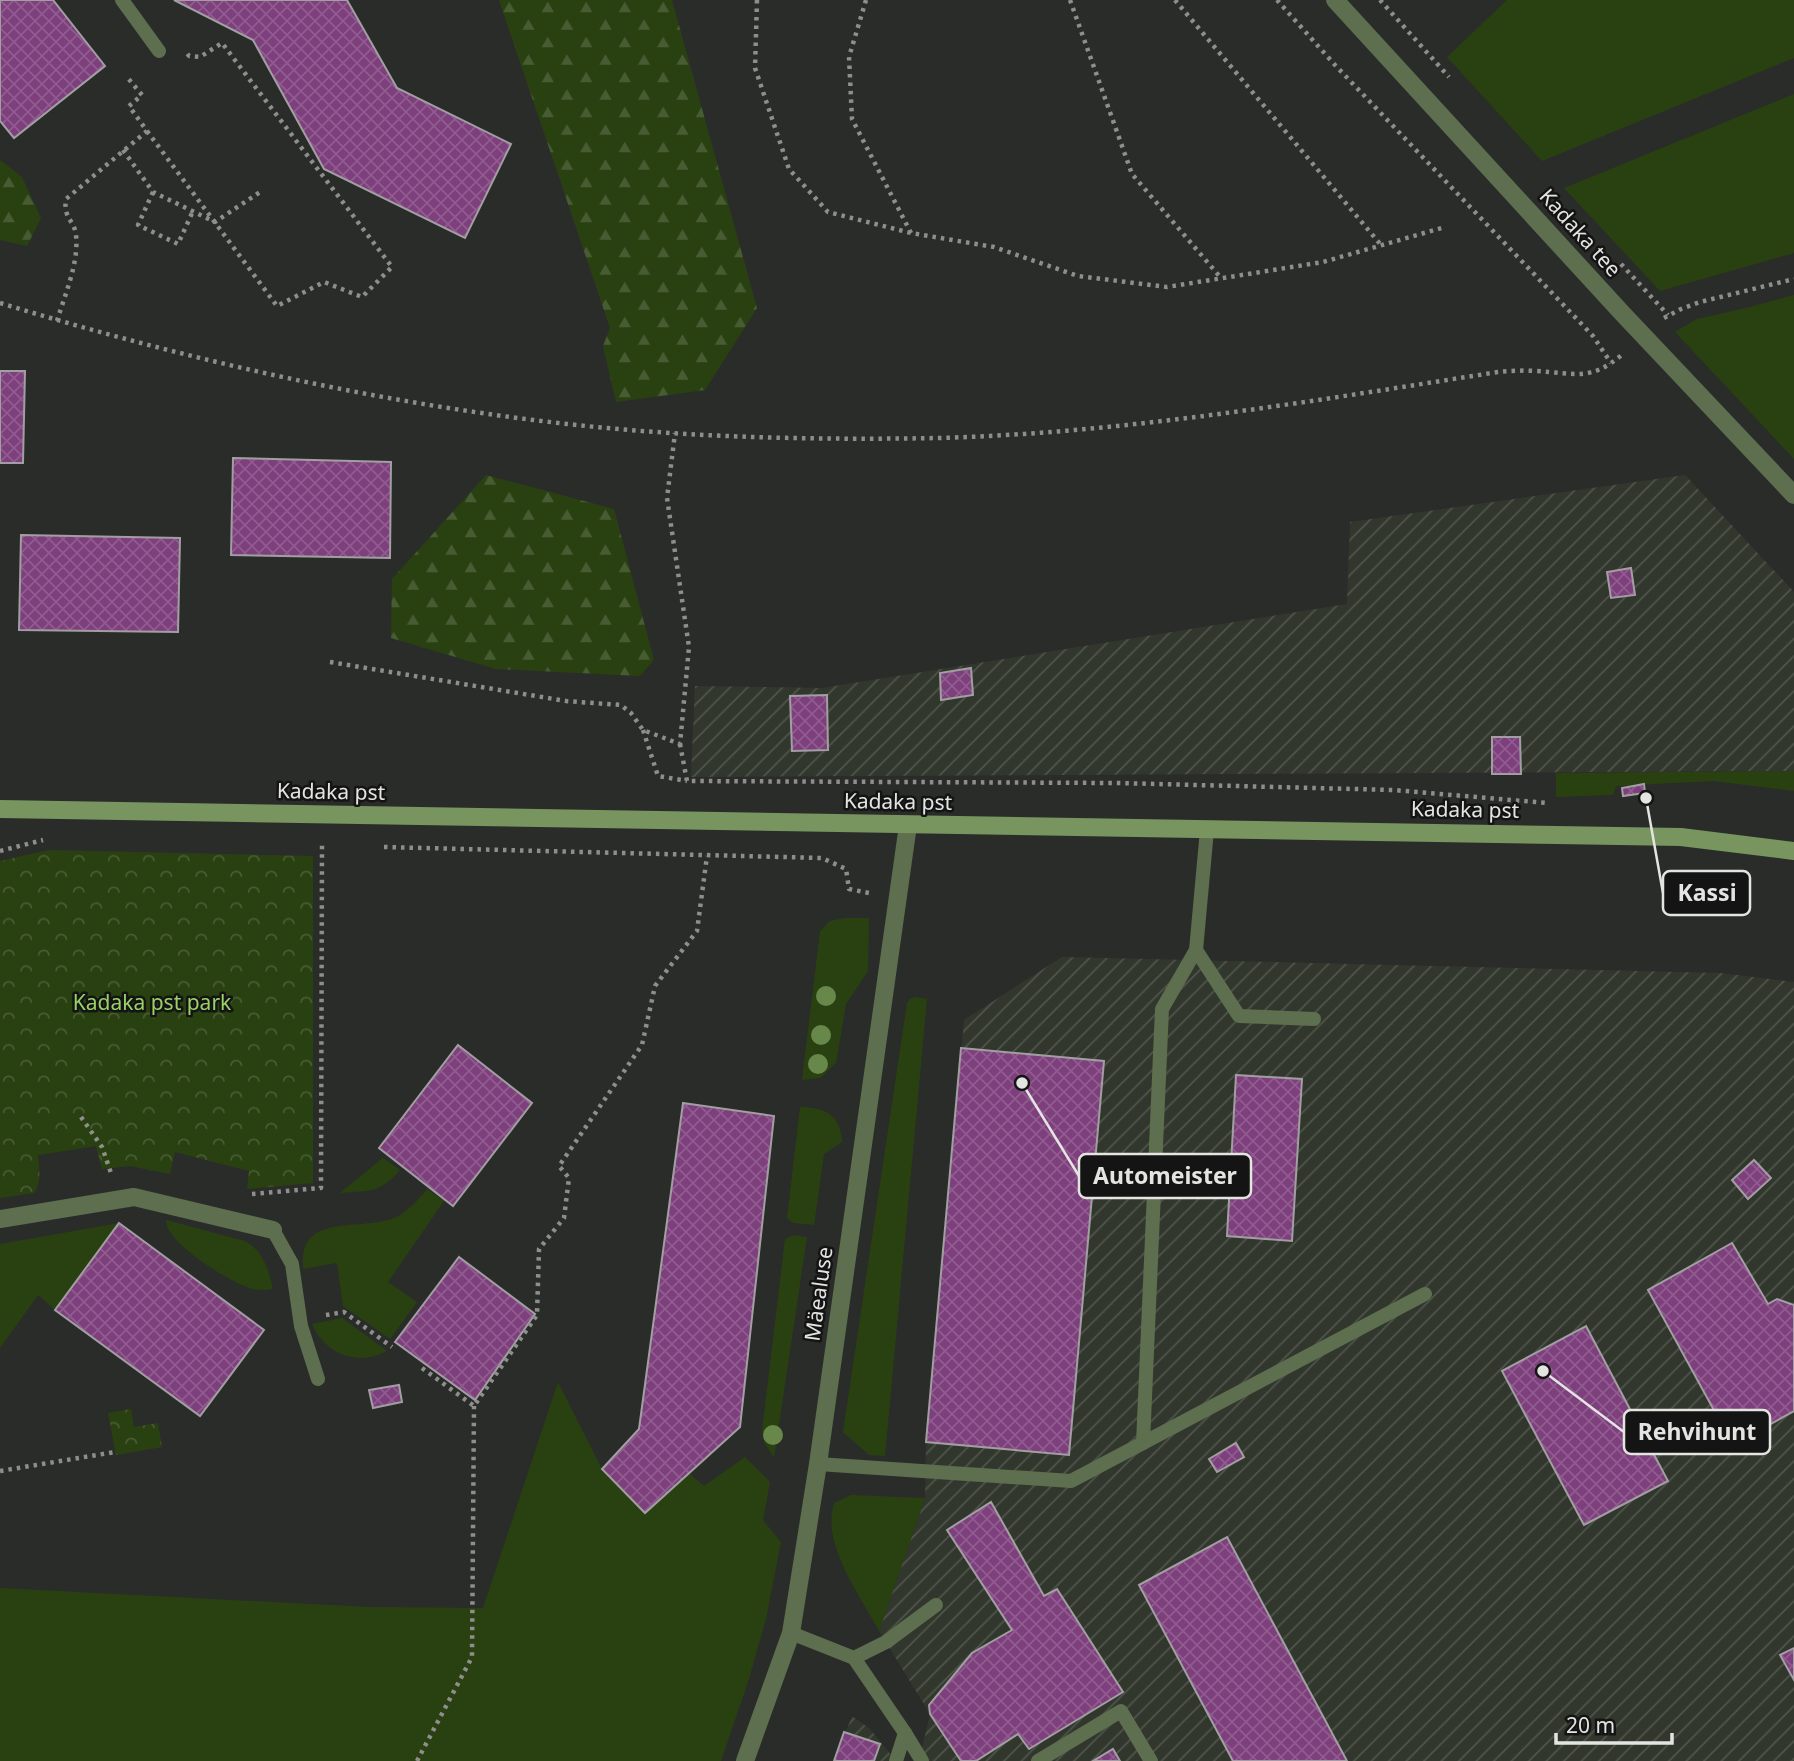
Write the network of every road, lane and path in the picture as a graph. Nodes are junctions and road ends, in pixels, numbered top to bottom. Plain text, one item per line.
1 (122, 0) edge
2 (757, 0) edge
3 (866, 0) edge
4 (1070, 0) edge
5 (1175, 0) edge
6 (1278, 0) edge
7 (1335, 0) edge
8 (181, 44) dead end
9 (159, 51) dead end
10 (127, 77) dead end
11 (147, 131) junction
12 (123, 150) junction
13 (153, 192) junction
14 (260, 192) dead end
15 (193, 211) junction
16 (215, 222) junction
17 (1445, 227) dead end
18 (911, 233) junction
19 (1381, 245) junction
20 (1221, 278) junction
21 (1794, 279) edge
22 (1726, 297) dead end
23 (0, 303) edge
24 (57, 321) junction
25 (1611, 363) dead end
26 (1497, 372) dead end
27 (675, 433) junction
28 (1794, 495) edge
29 (330, 662) dead end
30 (643, 730) junction
31 (680, 744) junction
32 (687, 781) junction
33 (1547, 803) dead end
34 (0, 809) edge
35 (908, 825) junction
36 (1207, 830) junction
37 (52, 838) dead end
38 (335, 846) dead end
39 (376, 847) dead end
40 (1794, 850) edge
41 (0, 851) edge
42 (707, 856) junction
43 (869, 893) dead end
44 (1196, 950) junction
45 (1314, 1019) dead end
46 (0, 1219) edge
47 (242, 1222) junction
48 (273, 1230) joint
49 (1425, 1294) dead end
50 (301, 1319) junction
51 (392, 1347) dead end
52 (422, 1368) dead end
53 (318, 1379) dead end
54 (474, 1406) junction
55 (1143, 1443) junction
56 (115, 1452) dead end
57 (818, 1464) junction
58 (0, 1471) edge
59 (936, 1605) dead end
60 (791, 1633) junction
61 (854, 1658) junction
62 (905, 1733) junction
63 (417, 1761) edge
64 (745, 1761) edge
65 (896, 1761) edge
66 (922, 1761) edge
67 (1038, 1761) edge
68 (1151, 1761) edge

1 - 9 lane
2 - 18 path
3 - 18 path
4 - 20 path
5 - 19 path
6 - 25 path
7 - 28 street, Kadaka tee
8 - 16 path
10 - 11 path
11 - 12 path
11 - 16 path
12 - 13 path
12 - 24 path
13 - 15 path
13 - 15 path
14 - 16 path
15 - 16 path
17 - 19 path
18 - 20 path
19 - 20 path
21 - 22 path
23 - 24 path
24 - 27 path
26 - 27 path
27 - 31 path
29 - 30 path
30 - 31 path
30 - 32 path
31 - 32 path
32 - 33 path
34 - 35 main road, Kadaka pst
35 - 36 main road, Kadaka pst
35 - 57 street, Mäealuse
36 - 40 main road, Kadaka pst
36 - 44 lane
37 - 41 path
38 - 47 path
39 - 42 path
42 - 43 path
42 - 54 path
44 - 45 lane
44 - 55 lane
46 - 47 street
47 - 48 street
48 - 50 lane
49 - 55 lane
50 - 51 path
50 - 53 lane
52 - 54 path
54 - 63 path
55 - 57 lane
56 - 58 path
57 - 60 street, Mäealuse
59 - 61 lane
60 - 61 lane
60 - 64 street, Mäealuse
61 - 62 lane
62 - 65 lane
62 - 66 lane
67 - 68 lane

